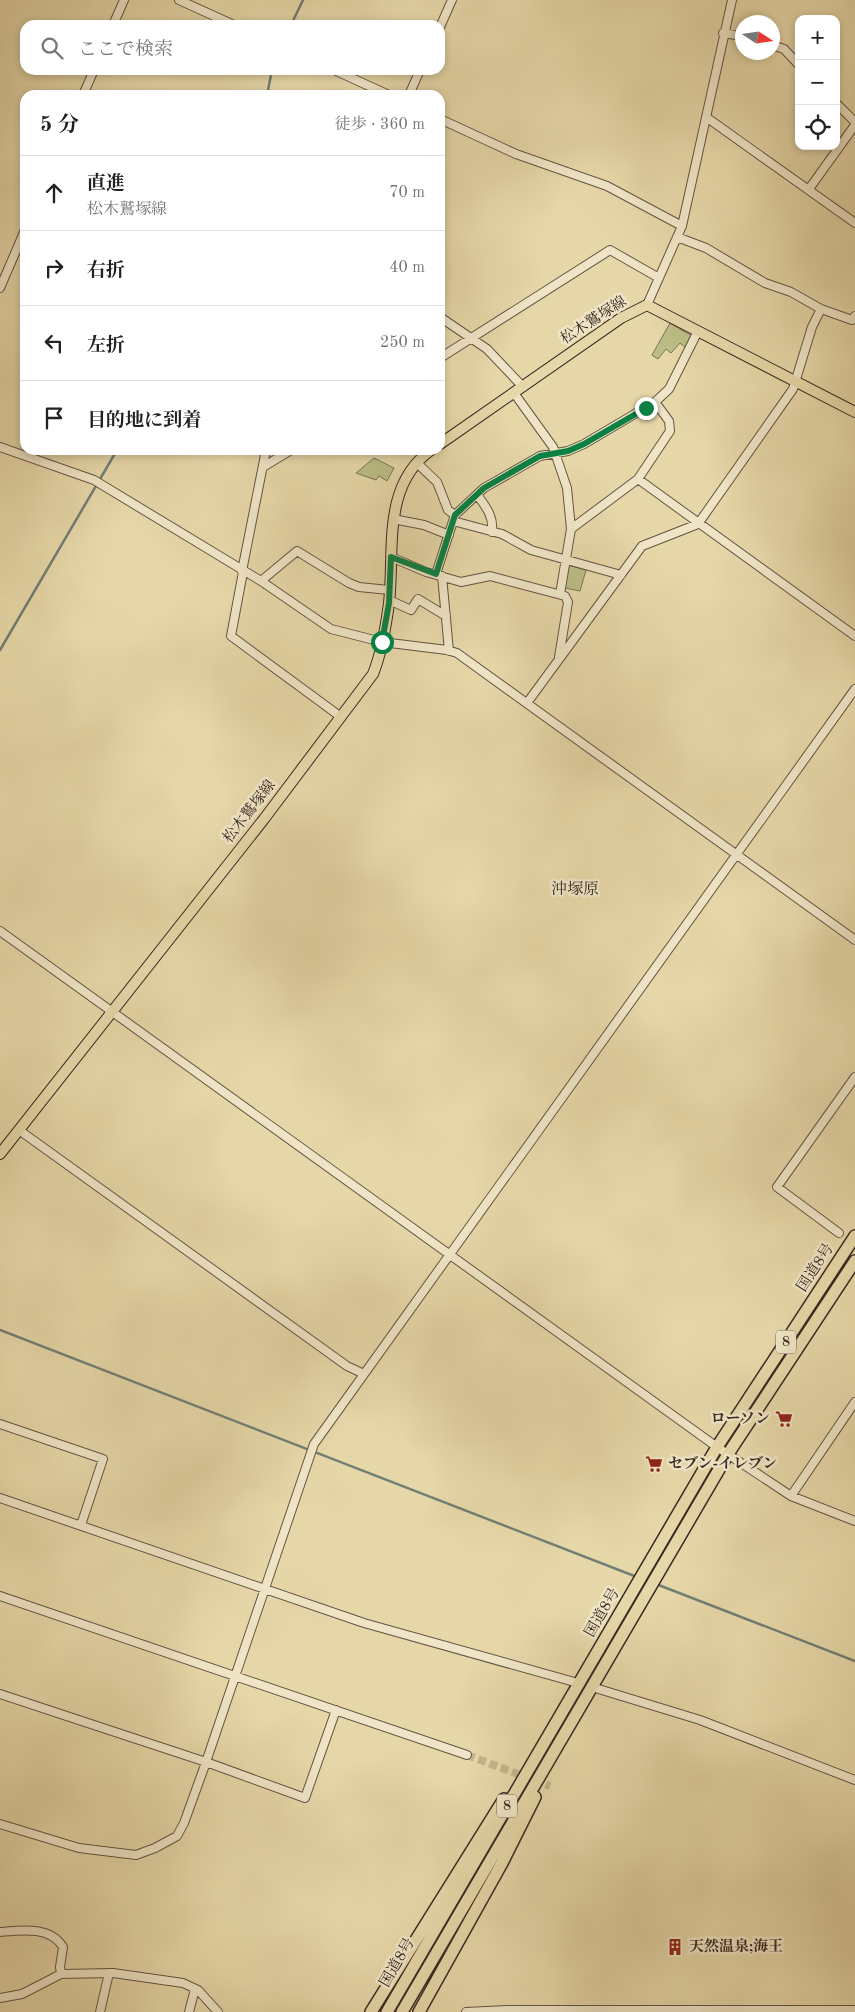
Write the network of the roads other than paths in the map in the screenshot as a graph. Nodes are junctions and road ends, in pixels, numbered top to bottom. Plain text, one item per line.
1 (124, 0) edge
2 (179, 0) edge
3 (452, 0) edge
4 (732, 0) edge
5 (115, 20) edge
6 (223, 20) edge
7 (443, 20) edge
8 (723, 33) junction
9 (735, 35) edge
10 (780, 48) edge
11 (795, 61) edge
12 (92, 75) edge
13 (345, 75) edge
14 (418, 75) edge
15 (85, 90) edge
16 (378, 90) edge
17 (411, 90) edge
18 (838, 105) edge
19 (706, 117) junction
20 (445, 120) edge
21 (855, 123) edge
22 (809, 190) junction
23 (855, 223) edge
24 (682, 226) junction
25 (677, 237) junction
26 (20, 242) edge
27 (659, 278) junction
28 (0, 288) edge
29 (647, 305) junction
30 (821, 309) junction
31 (855, 316) edge
32 (445, 320) edge
33 (697, 333) junction
34 (471, 338) junction
35 (445, 355) edge
36 (796, 383) junction
37 (519, 390) junction
38 (655, 402) junction
39 (855, 412) edge
40 (445, 441) edge
41 (0, 447) edge
42 (555, 453) junction
43 (20, 454) edge
44 (23, 455) edge
45 (265, 455) edge
46 (283, 455) edge
47 (418, 457) edge
48 (263, 467) junction
49 (638, 479) junction
50 (478, 496) junction
51 (393, 518) junction
52 (454, 518) junction
53 (698, 524) junction
54 (571, 529) junction
55 (492, 532) junction
56 (449, 534) junction
57 (391, 557) junction
58 (566, 559) junction
59 (243, 572) junction
60 (439, 575) junction
61 (621, 575) junction
62 (261, 581) junction
63 (560, 594) junction
64 (389, 595) junction
65 (446, 616) junction
66 (855, 636) edge
67 (382, 642) junction
68 (449, 651) junction
69 (559, 657) junction
70 (855, 689) edge
71 (527, 703) junction
72 (341, 717) junction
73 (737, 855) junction
74 (0, 931) edge
75 (855, 940) edge
76 (111, 1011) junction
77 (855, 1077) edge
78 (19, 1130) junction
79 (0, 1154) edge
80 (839, 1234) dead end
81 (855, 1236) edge
82 (449, 1255) junction
83 (855, 1261) edge
84 (364, 1374) junction
85 (855, 1402) edge
86 (0, 1424) edge
87 (717, 1447) junction
88 (728, 1454) junction
89 (791, 1496) junction
90 (0, 1498) edge
91 (855, 1521) edge
92 (81, 1525) junction
93 (265, 1589) junction
94 (0, 1596) edge
95 (234, 1676) junction
96 (578, 1683) junction
97 (592, 1687) junction
98 (0, 1694) edge
99 (336, 1710) junction
100 (568, 1728) junction
101 (544, 1744) junction
102 (467, 1755) tunnel mouth
103 (206, 1762) junction
104 (855, 1780) edge
105 (0, 1824) edge
106 (0, 1932) edge
107 (109, 1973) junction
108 (61, 1974) junction
109 (195, 1989) junction
110 (0, 1998) edge
111 (390, 2008) edge
112 (855, 2010) edge
113 (402, 2011) edge
114 (577, 2011) edge
115 (779, 2011) edge
116 (100, 2012) edge
117 (188, 2012) edge
118 (218, 2012) edge
119 (372, 2012) edge
120 (419, 2012) edge
121 (466, 2012) edge

1 - 5 street
2 - 6 street
3 - 7 street
4 - 8 street
8 - 9 street
8 - 19 street
10 - 11 street
12 - 15 street
13 - 16 street
14 - 17 street
18 - 21 street
19 - 22 street
19 - 24 street
20 - 24 street
21 - 22 street
22 - 23 street
24 - 25 street
25 - 27 street
25 - 30 street
26 - 28 street
27 - 29 street
27 - 34 street
29 - 33 main road, 松木鷲塚線
29 - 37 main road, 松木鷲塚線
30 - 31 street
30 - 36 street
32 - 34 street
33 - 36 main road, 松木鷲塚線
33 - 38 street
34 - 35 street
34 - 37 street
36 - 39 main road, 松木鷲塚線
36 - 53 street
37 - 40 main road, 松木鷲塚線
37 - 42 street
38 - 42 street
38 - 49 street
41 - 43 street
42 - 50 street
42 - 54 street
44 - 59 street
45 - 48 street
46 - 48 street
47 - 51 main road, 松木鷲塚線
47 - 52 street
48 - 59 street
49 - 53 street
49 - 54 street
50 - 52 street
50 - 55 street
51 - 56 street
51 - 57 main road, 松木鷲塚線
52 - 55 street
52 - 56 street
53 - 61 street
53 - 66 street
54 - 58 street
55 - 58 street
56 - 60 street
57 - 60 street
57 - 64 main road, 松木鷲塚線
58 - 61 street
58 - 63 street
59 - 62 street
59 - 72 street
60 - 63 street
60 - 65 street
61 - 69 street
62 - 64 street
62 - 67 street
63 - 69 street
64 - 65 street
64 - 67 main road, 松木鷲塚線
65 - 68 street
67 - 68 street
67 - 72 main road, 松木鷲塚線
68 - 71 street
69 - 71 street
70 - 73 street
71 - 73 street
72 - 76 main road, 松木鷲塚線
73 - 75 street
73 - 82 street
74 - 76 street
76 - 78 main road, 松木鷲塚線
76 - 82 street
77 - 80 street
78 - 79 main road, 松木鷲塚線
78 - 84 street
81 - 87 highway, 国道8号 / 8
82 - 84 street
82 - 87 street
83 - 88 highway, 国道8号 / 8
84 - 93 street
85 - 89 street
86 - 92 street
87 - 88 street
87 - 96 highway, 国道8号 / 8
88 - 89 street
88 - 97 highway, 国道8号 / 8
89 - 91 street
90 - 92 street
92 - 93 street
93 - 95 street
93 - 96 street
94 - 95 street
95 - 99 street
95 - 103 street
96 - 101 highway, 国道8号 / 8
97 - 100 highway, 国道8号 / 8
97 - 104 street
98 - 103 street
99 - 102 street
99 - 103 street
100 - 113 highway, 国道8号 / 8
100 - 120 highway, 8
101 - 111 highway, 国道8号 / 8
101 - 119 highway, 8
103 - 105 street
106 - 108 street
107 - 108 street
107 - 109 street
107 - 116 street
108 - 110 street
109 - 117 street
109 - 118 street
112 - 115 street
114 - 115 street
114 - 121 street

